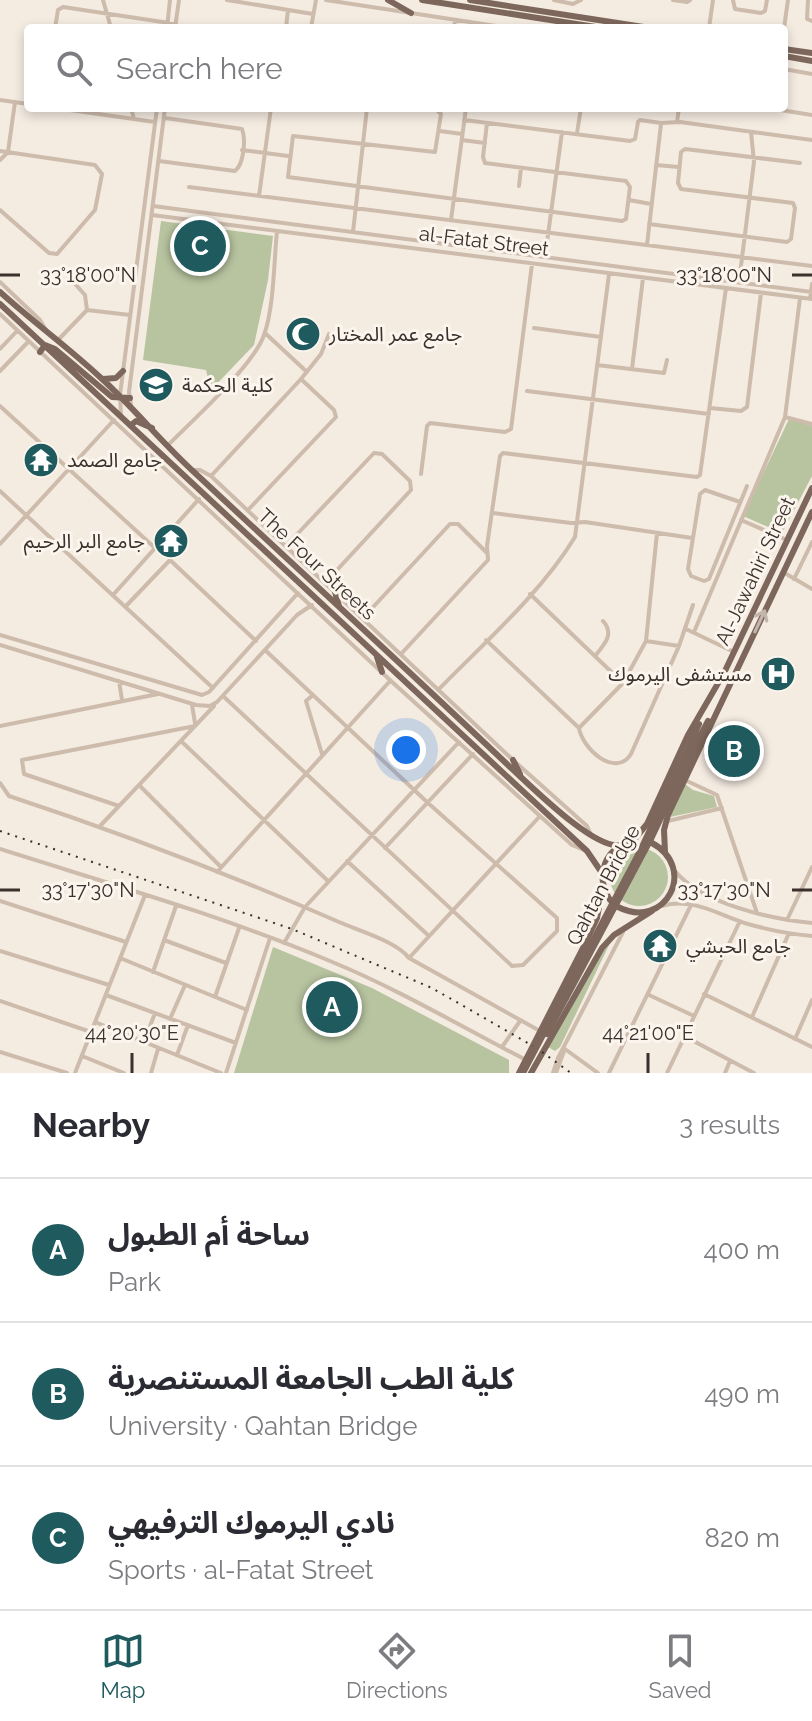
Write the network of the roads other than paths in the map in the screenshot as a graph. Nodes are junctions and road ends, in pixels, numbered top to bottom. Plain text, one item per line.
1 (103, 0) edge
2 (170, 0) edge
3 (179, 0) edge
4 (227, 0) edge
5 (316, 0) edge
6 (326, 0) edge
7 (388, 0) edge
8 (422, 0) edge
9 (470, 0) edge
10 (554, 0) edge
11 (581, 0) edge
12 (673, 0) edge
13 (690, 0) edge
14 (713, 0) edge
15 (733, 0) edge
16 (767, 0) edge
17 (788, 0) edge
18 (808, 0) edge
19 (288, 10) junction
20 (411, 13) junction
21 (107, 14) junction
22 (313, 14) junction
23 (455, 20) junction
24 (812, 21) edge
25 (56, 24) edge
26 (110, 24) edge
27 (162, 24) edge
28 (167, 24) edge
29 (176, 24) edge
30 (286, 24) edge
31 (312, 24) edge
32 (454, 24) edge
33 (482, 24) edge
34 (553, 24) edge
35 (624, 24) edge
36 (710, 24) edge
37 (785, 24) edge
38 (788, 50) edge
39 (812, 53) edge
40 (788, 57) edge
41 (812, 61) edge
42 (788, 70) edge
43 (812, 74) edge
44 (0, 100) edge
45 (15, 102) junction
46 (24, 103) edge
47 (788, 111) edge
48 (84, 112) edge
49 (132, 112) edge
50 (156, 112) edge
51 (165, 112) edge
52 (270, 112) edge
53 (367, 112) edge
54 (437, 112) edge
55 (465, 112) edge
56 (580, 112) edge
57 (678, 112) edge
58 (812, 115) edge
59 (164, 118) junction
60 (134, 119) junction
61 (464, 120) junction
62 (155, 122) junction
63 (677, 122) junction
64 (487, 123) junction
65 (661, 123) junction
66 (440, 131) junction
67 (562, 132) junction
68 (751, 132) junction
69 (577, 134) junction
70 (462, 137) junction
71 (812, 140) edge
72 (485, 143) junction
73 (364, 145) junction
74 (242, 150) junction
75 (0, 151) edge
76 (8, 152) junction
77 (265, 153) junction
78 (289, 156) junction
79 (753, 157) junction
80 (0, 160) edge
81 (159, 161) junction
82 (800, 163) dead end
83 (656, 165) junction
84 (679, 167) junction
85 (521, 168) junction
86 (557, 172) junction
87 (519, 186) dead end
88 (189, 187) dead end
89 (358, 187) junction
90 (259, 196) junction
91 (749, 197) junction
92 (454, 199) junction
93 (629, 200) junction
94 (651, 204) junction
95 (156, 206) junction
96 (356, 208) junction
97 (0, 210) edge
98 (551, 212) junction
99 (154, 215) junction
100 (237, 217) junction
101 (451, 220) junction
102 (649, 224) junction
103 (235, 225) junction
104 (277, 231) junction
105 (353, 232) junction
106 (549, 232) junction
107 (745, 237) junction
108 (647, 245) junction
109 (481, 248) junction
110 (479, 257) junction
111 (545, 257) junction
112 (742, 257) junction
113 (532, 264) junction
114 (812, 266) edge
115 (663, 272) junction
116 (609, 273) junction
117 (643, 278) junction
118 (662, 280) junction
119 (0, 282) edge
120 (739, 282) junction
121 (812, 284) edge
122 (76, 285) dead end
123 (726, 288) junction
124 (0, 292) edge
125 (812, 292) edge
126 (761, 293) junction
127 (800, 298) junction
128 (811, 299) edge
129 (0, 304) edge
130 (87, 310) junction
131 (4, 314) edge
132 (130, 315) junction
133 (534, 328) dead end
134 (17, 331) junction
135 (46, 333) junction
136 (265, 333) junction
137 (329, 334) dead end
138 (601, 337) junction
139 (59, 339) junction
140 (28, 342) junction
141 (45, 345) junction
142 (0, 349) edge
143 (40, 352) junction
144 (667, 360) dead end
145 (597, 365) junction
146 (632, 369) junction
147 (0, 371) edge
148 (123, 371) junction
149 (307, 372) junction
150 (103, 379) junction
151 (301, 379) junction
152 (527, 391) dead end
153 (111, 392) junction
154 (125, 400) junction
155 (593, 400) junction
156 (0, 406) edge
157 (710, 411) junction
158 (118, 417) junction
159 (785, 417) junction
160 (812, 424) edge
161 (131, 425) junction
162 (152, 428) junction
163 (167, 446) junction
164 (171, 462) junction
165 (584, 462) junction
166 (69, 468) junction
167 (192, 470) junction
168 (421, 474) dead end
169 (175, 476) junction
170 (211, 476) junction
171 (747, 486) dead end
172 (812, 488) edge
173 (0, 491) edge
174 (199, 499) junction
175 (740, 502) junction
176 (247, 511) junction
177 (812, 512) edge
178 (493, 513) junction
179 (27, 516) junction
180 (741, 519) junction
181 (577, 522) junction
182 (657, 533) junction
183 (693, 538) junction
184 (787, 540) junction
185 (812, 542) edge
186 (0, 544) edge
187 (286, 546) junction
188 (155, 548) junction
189 (488, 554) junction
190 (783, 572) junction
191 (297, 578) junction
192 (794, 579) junction
193 (325, 583) junction
194 (812, 589) edge
195 (335, 592) junction
196 (298, 593) junction
197 (530, 594) junction
198 (113, 595) junction
199 (322, 603) junction
200 (312, 605) junction
201 (693, 605) dead end
202 (126, 606) junction
203 (339, 606) junction
204 (359, 620) junction
205 (603, 621) dead end
206 (348, 627) junction
207 (686, 629) junction
208 (364, 630) junction
209 (694, 632) junction
210 (0, 635) edge
211 (358, 636) junction
212 (486, 640) junction
213 (646, 641) junction
214 (256, 642) junction
215 (0, 645) edge
216 (679, 646) junction
217 (265, 650) junction
218 (734, 652) junction
219 (376, 654) junction
220 (401, 654) junction
221 (595, 656) junction
222 (230, 670) junction
223 (382, 672) junction
224 (417, 674) junction
225 (239, 679) junction
226 (119, 681) junction
227 (391, 681) junction
228 (623, 683) junction
229 (213, 688) junction
230 (439, 689) junction
231 (161, 693) junction
232 (313, 695) junction
233 (223, 696) junction
234 (122, 700) junction
235 (217, 702) junction
236 (191, 703) junction
237 (705, 710) junction
238 (713, 716) junction
239 (0, 726) edge
240 (195, 726) junction
241 (348, 728) junction
242 (579, 728) junction
243 (181, 741) junction
244 (459, 742) junction
245 (694, 743) junction
246 (322, 754) junction
247 (473, 754) junction
248 (513, 760) junction
249 (500, 772) junction
250 (306, 773) junction
251 (522, 777) junction
252 (685, 780) junction
253 (503, 782) junction
254 (0, 783) edge
255 (139, 785) junction
256 (414, 790) junction
257 (427, 802) junction
258 (119, 806) junction
259 (722, 808) junction
260 (540, 816) junction
261 (265, 820) junction
262 (666, 822) junction
263 (100, 826) junction
264 (371, 835) junction
265 (592, 837) junction
266 (633, 841) junction
267 (642, 841) dead end
268 (652, 843) dead end
269 (621, 845) junction
270 (385, 848) junction
271 (0, 849) edge
272 (587, 851) junction
273 (665, 852) junction
274 (347, 861) junction
275 (496, 863) junction
276 (812, 867) edge
277 (674, 869) junction
278 (219, 870) junction
279 (602, 873) junction
280 (328, 881) junction
281 (603, 886) junction
282 (145, 895) junction
283 (610, 900) dead end
284 (0, 901) edge
285 (692, 903) junction
286 (176, 906) junction
287 (305, 907) junction
288 (618, 907) dead end
289 (659, 907) junction
290 (452, 910) junction
291 (652, 911) junction
292 (757, 913) junction
293 (787, 920) junction
294 (740, 921) junction
295 (811, 923) edge
296 (630, 924) junction
297 (239, 928) junction
298 (789, 933) junction
299 (429, 936) junction
300 (810, 936) edge
301 (270, 938) junction
302 (164, 940) junction
303 (126, 942) junction
304 (284, 943) junction
305 (0, 951) edge
306 (120, 958) junction
307 (409, 958) junction
308 (227, 963) junction
309 (153, 972) junction
310 (109, 985) junction
311 (185, 985) junction
312 (704, 994) junction
313 (106, 995) junction
314 (649, 995) junction
315 (215, 997) junction
316 (812, 1000) edge
317 (0, 1001) edge
318 (247, 1010) junction
319 (155, 1013) junction
320 (694, 1016) junction
321 (752, 1017) junction
322 (170, 1019) junction
323 (520, 1021) junction
324 (95, 1022) junction
325 (188, 1025) junction
326 (540, 1031) junction
327 (91, 1032) junction
328 (684, 1036) junction
329 (795, 1039) junction
330 (144, 1042) junction
331 (236, 1043) junction
332 (502, 1047) junction
333 (812, 1047) edge
334 (159, 1048) junction
335 (565, 1049) junction
336 (0, 1052) edge
337 (177, 1055) junction
338 (82, 1056) junction
339 (526, 1060) junction
340 (730, 1061) junction
341 (115, 1071) edge
342 (67, 1073) edge
343 (75, 1073) edge
344 (124, 1073) edge
345 (151, 1073) edge
346 (224, 1073) edge
347 (525, 1073) edge
348 (554, 1073) edge
349 (598, 1073) edge
350 (609, 1073) edge
351 (667, 1073) edge
352 (725, 1073) edge
353 (754, 1073) edge

1 - 21 street
2 - 28 street
3 - 29 street
4 - 19 street
5 - 22 street
6 - 20 street
7 - 20 main road
8 - 34 main road
9 - 35 main road
10 - 11 street
12 - 13 street
14 - 36 street
15 - 16 street
17 - 37 street
18 - 24 street
19 - 22 street
19 - 30 street
20 - 23 street
21 - 25 street
21 - 26 street
21 - 27 street
22 - 31 street
23 - 32 street
23 - 33 street
38 - 39 main road
40 - 41 main road
42 - 43 street
44 - 45 street
45 - 46 street
45 - 76 street
47 - 58 street
48 - 60 street
49 - 60 street
50 - 62 street
51 - 59 street
52 - 77 street
53 - 73 street
54 - 66 street
55 - 61 street
56 - 69 street
57 - 63 street
59 - 74 street
59 - 81 street
60 - 62 street
61 - 64 street
61 - 70 street
62 - 132 street
63 - 65 street
63 - 68 street
64 - 67 street
64 - 72 street
65 - 69 street
65 - 83 street
66 - 70 street
66 - 73 street
67 - 69 street
67 - 86 street
68 - 71 street
68 - 79 street
70 - 72 street
70 - 92 street
72 - 85 street
73 - 78 street
73 - 89 street
74 - 77 street
74 - 81 street
75 - 76 street
76 - 80 street
76 - 97 street
77 - 78 street
77 - 90 street
78 - 89 street
79 - 82 street
79 - 84 street
79 - 91 street
81 - 95 street
83 - 84 street
83 - 94 street
84 - 91 street
85 - 86 street
85 - 87 street
86 - 93 street
86 - 98 street
88 - 90 street
89 - 92 street
89 - 96 street
90 - 96 street
91 - 107 street
91 - 107 street
92 - 98 street
92 - 101 street
93 - 94 street
93 - 98 street
94 - 102 street
95 - 99 street
95 - 100 street, al-Fatat Street
96 - 101 street
96 - 105 street
98 - 106 street
99 - 103 street, al-Fatat Street
99 - 154 street
100 - 103 street
100 - 105 street, al-Fatat Street
101 - 106 street
102 - 107 street
102 - 108 street
103 - 104 street, al-Fatat Street
104 - 110 street, al-Fatat Street
104 - 136 street
105 - 109 street, al-Fatat Street
106 - 108 street
106 - 111 street
107 - 112 street
108 - 112 street
109 - 110 street
109 - 111 street, al-Fatat Street
110 - 113 street, al-Fatat Street
111 - 115 street, al-Fatat Street
112 - 114 street
112 - 120 street
113 - 116 street, al-Fatat Street
113 - 168 street
115 - 118 street
115 - 120 street, al-Fatat Street
116 - 117 street, al-Fatat Street
116 - 138 street
117 - 118 street, al-Fatat Street
117 - 146 street
118 - 123 street, al-Fatat Street
119 - 135 street
120 - 125 street, al-Fatat Street
121 - 125 street
122 - 130 street
123 - 126 street, al-Fatat Street
123 - 157 street
124 - 135 main road, The Four Streets
125 - 128 street
126 - 127 street, al-Fatat Street
126 - 157 street
127 - 128 street, al-Fatat Street
127 - 159 street
129 - 131 main road, The Four Streets
130 - 132 street
130 - 139 street
131 - 134 street
131 - 141 main road, The Four Streets
132 - 148 street
133 - 138 street
134 - 140 street
134 - 142 street
135 - 139 main road, The Four Streets
136 - 149 street
136 - 163 street
137 - 149 street
138 - 145 street
139 - 150 main road, The Four Streets
140 - 143 street
140 - 147 street
141 - 143 main road
141 - 153 main road
141 - 158 main road, The Four Streets
143 - 158 street
144 - 146 street
145 - 146 street
145 - 155 street
148 - 150 main road
148 - 154 street
149 - 151 street
150 - 153 main road, The Four Streets
151 - 170 street
151 - 176 street
152 - 155 street
153 - 154 main road, The Four Streets
154 - 158 street
154 - 162 main road, The Four Streets
155 - 157 street
155 - 165 street
156 - 166 street
157 - 165 street
158 - 161 main road, The Four Streets
158 - 166 street
158 - 169 street
159 - 160 street
159 - 180 street
161 - 162 main road
161 - 164 main road, The Four Streets
162 - 163 main road, The Four Streets
163 - 167 main road, The Four Streets
164 - 169 main road
164 - 191 main road, The Four Streets
165 - 178 street
165 - 181 street
166 - 179 street
166 - 188 street
167 - 170 street
167 - 203 main road, The Four Streets
169 - 174 street
170 - 176 street
171 - 175 street
172 - 184 main road, Al-Jawahiri Street
173 - 179 street
174 - 188 street
174 - 196 street
175 - 183 street
175 - 183 street
176 - 187 street
177 - 190 main road, Al-Jawahiri Street
178 - 181 street
178 - 189 street
179 - 186 street
179 - 198 street
180 - 184 street
180 - 209 street
181 - 182 street
181 - 197 street
182 - 183 street
182 - 213 street
184 - 218 main road, Al-Jawahiri Street
185 - 192 street
187 - 193 street
187 - 193 street
188 - 198 street
189 - 204 street
189 - 220 street
190 - 192 street
238 -> 190 main road, Al-Jawahiri Street
191 - 196 main road
191 - 199 main road, The Four Streets
192 - 194 street
193 - 195 street
195 - 203 main road
195 - 204 street
196 - 200 street
196 - 214 street
197 - 212 street
197 - 221 street
198 - 202 street
199 - 200 main road
199 - 206 main road, The Four Streets
200 - 217 street
200 - 223 street
201 - 207 street
202 - 214 street
202 - 229 street
203 - 204 main road, The Four Streets
204 - 206 main road
204 - 208 main road, The Four Streets
204 - 220 street
205 - 221 street
206 - 211 main road, The Four Streets
207 - 209 street
207 - 216 street
208 - 211 main road
208 - 224 main road, The Four Streets
209 - 218 street
210 - 229 street
211 - 219 main road, The Four Streets
212 - 230 street
212 - 242 street
213 - 216 street
213 - 228 street
214 - 222 street
215 - 226 street
216 - 242 street
217 - 225 street
217 - 232 street
218 - 237 main road, Al-Jawahiri Street
219 - 223 main road
219 - 249 main road, The Four Streets
220 - 224 street
221 - 228 street
222 - 225 street
222 - 229 street
223 - 227 street
224 - 230 street
224 - 251 main road, The Four Streets
225 - 233 street
226 - 231 street
226 - 234 street
227 - 241 street
227 - 244 street
228 - 242 street
230 - 248 street
231 - 234 street
231 - 236 street
232 - 241 street
232 - 246 street
233 - 235 street
233 - 250 street
234 - 239 street
235 - 236 street
235 - 240 street
236 - 240 street
237 - 245 main road, Qahtan Bridge
237 - 266 main road
238 - 245 main road, Qahtan Bridge
238 - 252 main road
240 - 243 street
240 - 258 street
241 - 246 street
241 - 256 street
243 - 255 street
243 - 261 street
244 - 247 street
244 - 256 street
245 - 347 main road, Qahtan Bridge, bridge
246 - 250 street
247 - 253 street
247 - 257 street
248 - 251 main road
248 - 265 street
249 - 253 main road
249 - 272 main road, The Four Streets
250 - 261 street
250 - 264 street
251 - 265 main road, The Four Streets
252 - 259 street
252 - 262 main road
253 - 260 street
254 - 263 street
255 - 258 street
255 - 278 street
256 - 257 street
256 - 264 street
257 - 270 street
257 - 275 street
258 - 263 street
259 - 262 street
259 - 292 street
260 - 272 street
260 - 275 street
261 - 278 street
261 - 280 street
262 - 273 main road
263 - 278 street
264 - 270 street
264 - 274 street
265 - 269 main road, The Four Streets
266 - 267 main road
266 - 269 main road
268 - 273 main road
269 - 279 main road
270 - 290 street
271 - 282 street
272 - 279 main road, The Four Streets
273 - 277 main road
274 - 280 street
274 - 299 street
275 - 290 street
275 - 290 street
276 - 293 street
277 - 289 main road
277 - 292 street
278 - 287 street
279 - 281 main road
280 - 287 street
281 - 283 main road
281 - 326 main road
282 - 286 street
282 - 303 street
284 - 303 street
285 - 289 street
285 - 294 street
285 - 314 street
286 - 297 street
286 - 302 street
287 - 304 street
287 - 307 street
288 - 291 main road
289 - 291 main road
290 - 299 street
291 - 296 main road
292 - 293 street
293 - 295 street
294 - 298 street
294 - 312 street
295 - 300 street
296 - 335 street
296 - 347 main road
297 - 301 street
297 - 308 street
298 - 300 street
298 - 321 street
299 - 307 street
301 - 304 street
301 - 318 street
302 - 308 street
302 - 309 street
303 - 306 street
304 - 332 street
305 - 310 street
306 - 309 street
306 - 310 street
307 - 323 street
308 - 315 street
309 - 311 street
310 - 313 street
311 - 315 street
311 - 322 street
312 - 320 street
312 - 321 street
313 - 319 street
313 - 324 street
314 - 320 street
314 - 350 street
315 - 318 street
316 - 329 street
317 - 327 street
318 - 331 street
319 - 322 street
319 - 330 street
320 - 328 street
321 - 329 street
322 - 325 street
323 - 326 street
323 - 332 street
324 - 327 street
324 - 330 street
325 - 331 street
325 - 337 street
326 - 339 main road
327 - 338 street
328 - 340 street
328 - 351 street
329 - 333 street
330 - 334 street
331 - 346 street
332 - 339 street
334 - 337 street
334 - 345 street
335 - 348 street
335 - 349 street
336 - 342 street
337 - 346 street
338 - 341 street
338 - 343 street
339 - 347 main road
340 - 352 street
340 - 353 street
341 - 344 street

